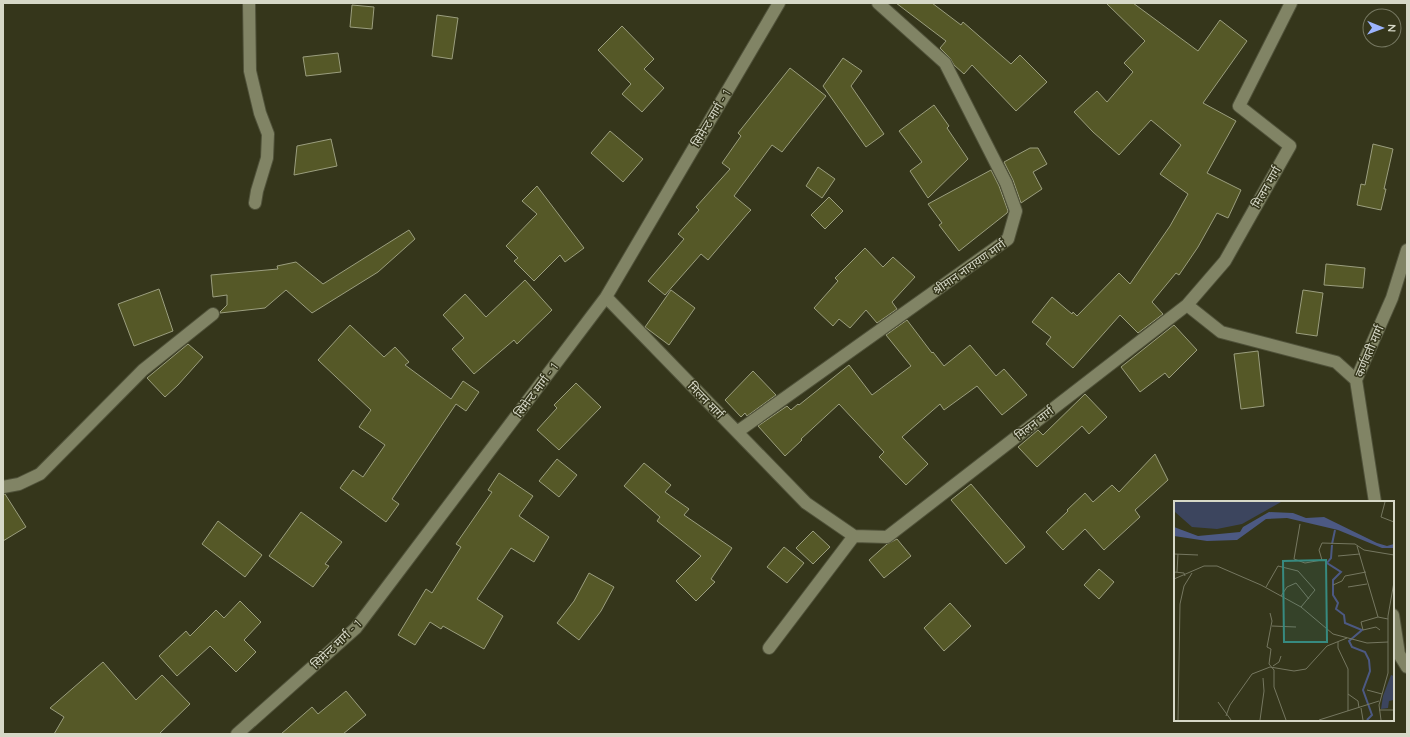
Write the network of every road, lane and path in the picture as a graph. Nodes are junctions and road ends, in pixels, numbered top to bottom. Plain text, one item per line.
1 (249, 3) edge
2 (779, 3) edge
3 (878, 3) edge
4 (1291, 3) edge
5 (255, 203) dead end
6 (1407, 250) edge
7 (606, 297) junction
8 (1187, 305) junction
9 (213, 314) dead end
10 (1356, 380) junction
11 (737, 432) junction
12 (3, 487) edge
13 (1375, 501) edge
14 (854, 536) junction
15 (1394, 622) edge
16 (769, 648) dead end
17 (1407, 667) edge
18 (237, 734) edge

1 - 5 street
2 - 7 street, सिमेन्ट मार्ग - 1
3 - 11 street, श्रीमान नारायण मार्ग
4 - 8 street, मिलन मार्ग
6 - 10 street, कर्णवती मार्ग
7 - 11 street, मिलन मार्ग
7 - 18 street, सिमेन्ट मार्ग - 1
8 - 10 street
8 - 14 street, मिलन मार्ग
9 - 12 street
10 - 13 street, कर्णवती मार्ग
11 - 14 street, मिलन मार्ग
14 - 16 street
15 - 17 street

